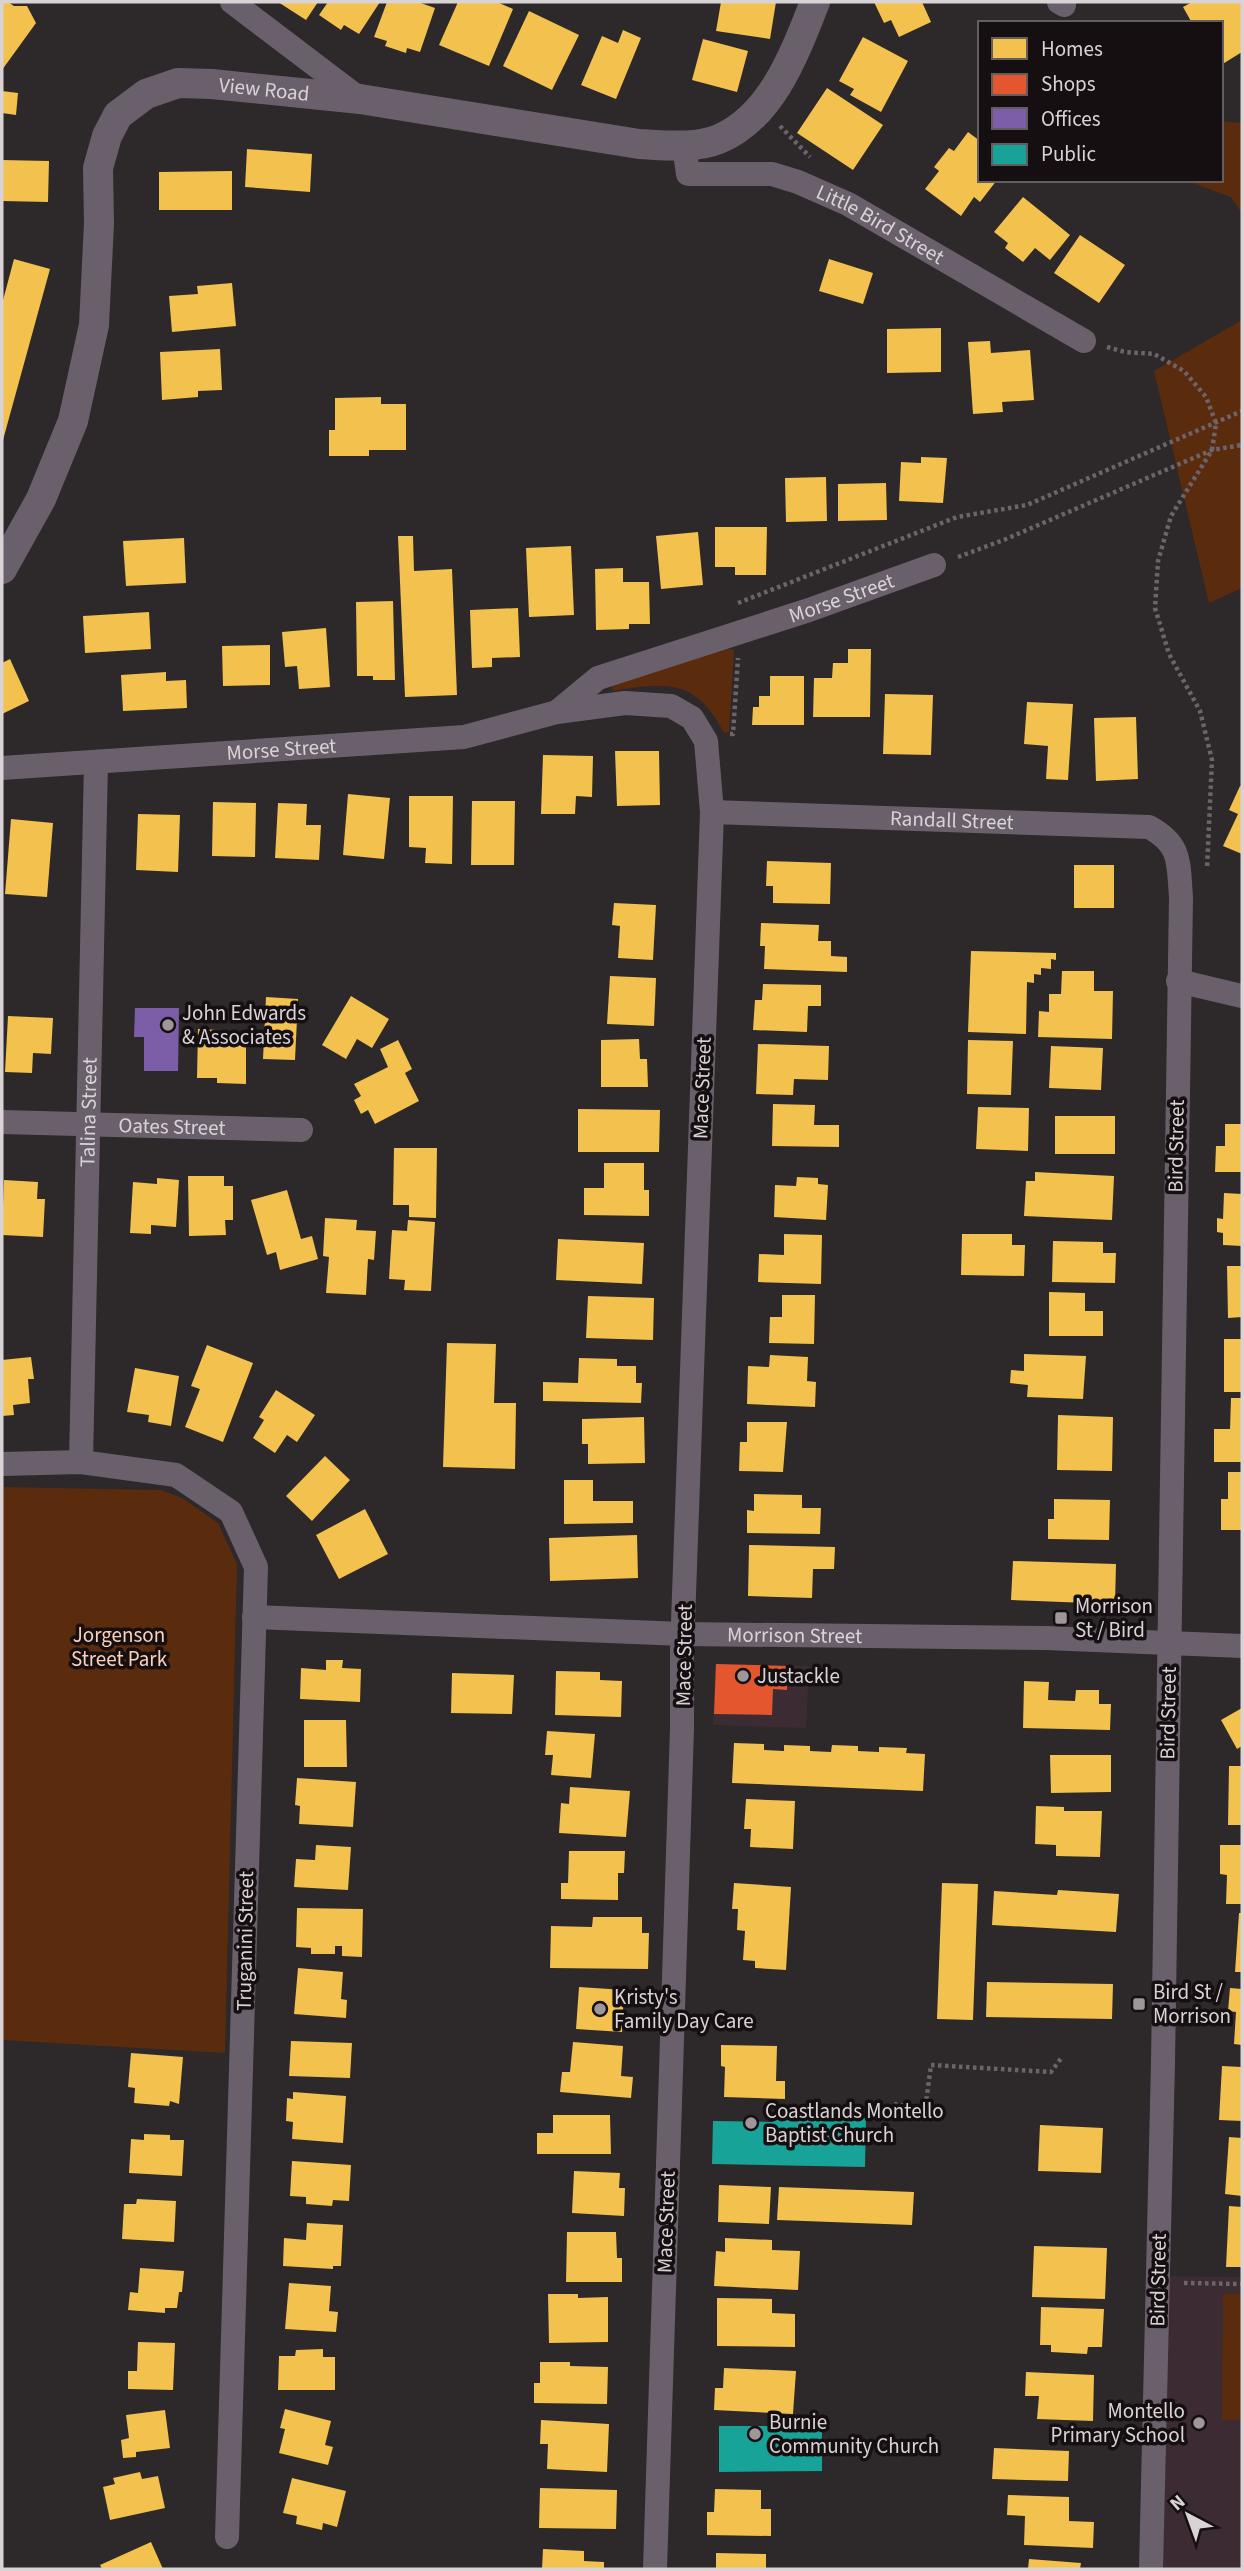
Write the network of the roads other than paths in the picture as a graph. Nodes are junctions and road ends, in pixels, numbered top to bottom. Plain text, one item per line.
1 (232, 2) edge
2 (816, 2) edge
3 (360, 99) junction
4 (684, 145) junction
5 (1084, 341) road end
6 (934, 565) road end
7 (2, 569) edge
8 (557, 712) junction
9 (706, 741) joint
10 (96, 762) junction
11 (2, 768) edge
12 (712, 812) junction
13 (1178, 857) joint
14 (1178, 981) junction
15 (1242, 996) edge
16 (2, 1122) edge
17 (88, 1124) junction
18 (301, 1130) dead end
19 (81, 1462) junction
20 (2, 1464) edge
21 (254, 1617) junction
22 (683, 1633) junction
23 (1168, 1644) junction
24 (1242, 1646) edge
25 (227, 2537) dead end
26 (655, 2569) edge
27 (1151, 2569) edge

1 - 3 street
2 - 4 street, View Road
3 - 4 street, View Road
3 - 7 street, View Road
4 - 5 street, Little Bird Street
6 - 8 street, Morse Street
8 - 9 street, Morse Street
8 - 10 street, Morse Street
9 - 12 street, Mace Street
10 - 11 street, Morse Street
10 - 17 street, Talina Street
12 - 13 street, Randall Street
12 - 22 street, Mace Street
13 - 14 street, Bird Street
14 - 15 street
14 - 23 street, Bird Street
16 - 17 street, Oates Street
17 - 18 street, Oates Street
17 - 19 street, Talina Street
19 - 20 street, Truganini Street
19 - 21 street, Truganini Street
21 - 22 street, Morrison Street
21 - 25 street, Truganini Street
22 - 23 street, Morrison Street
22 - 26 street, Mace Street
23 - 24 street, Morrison Street
23 - 27 street, Bird Street

